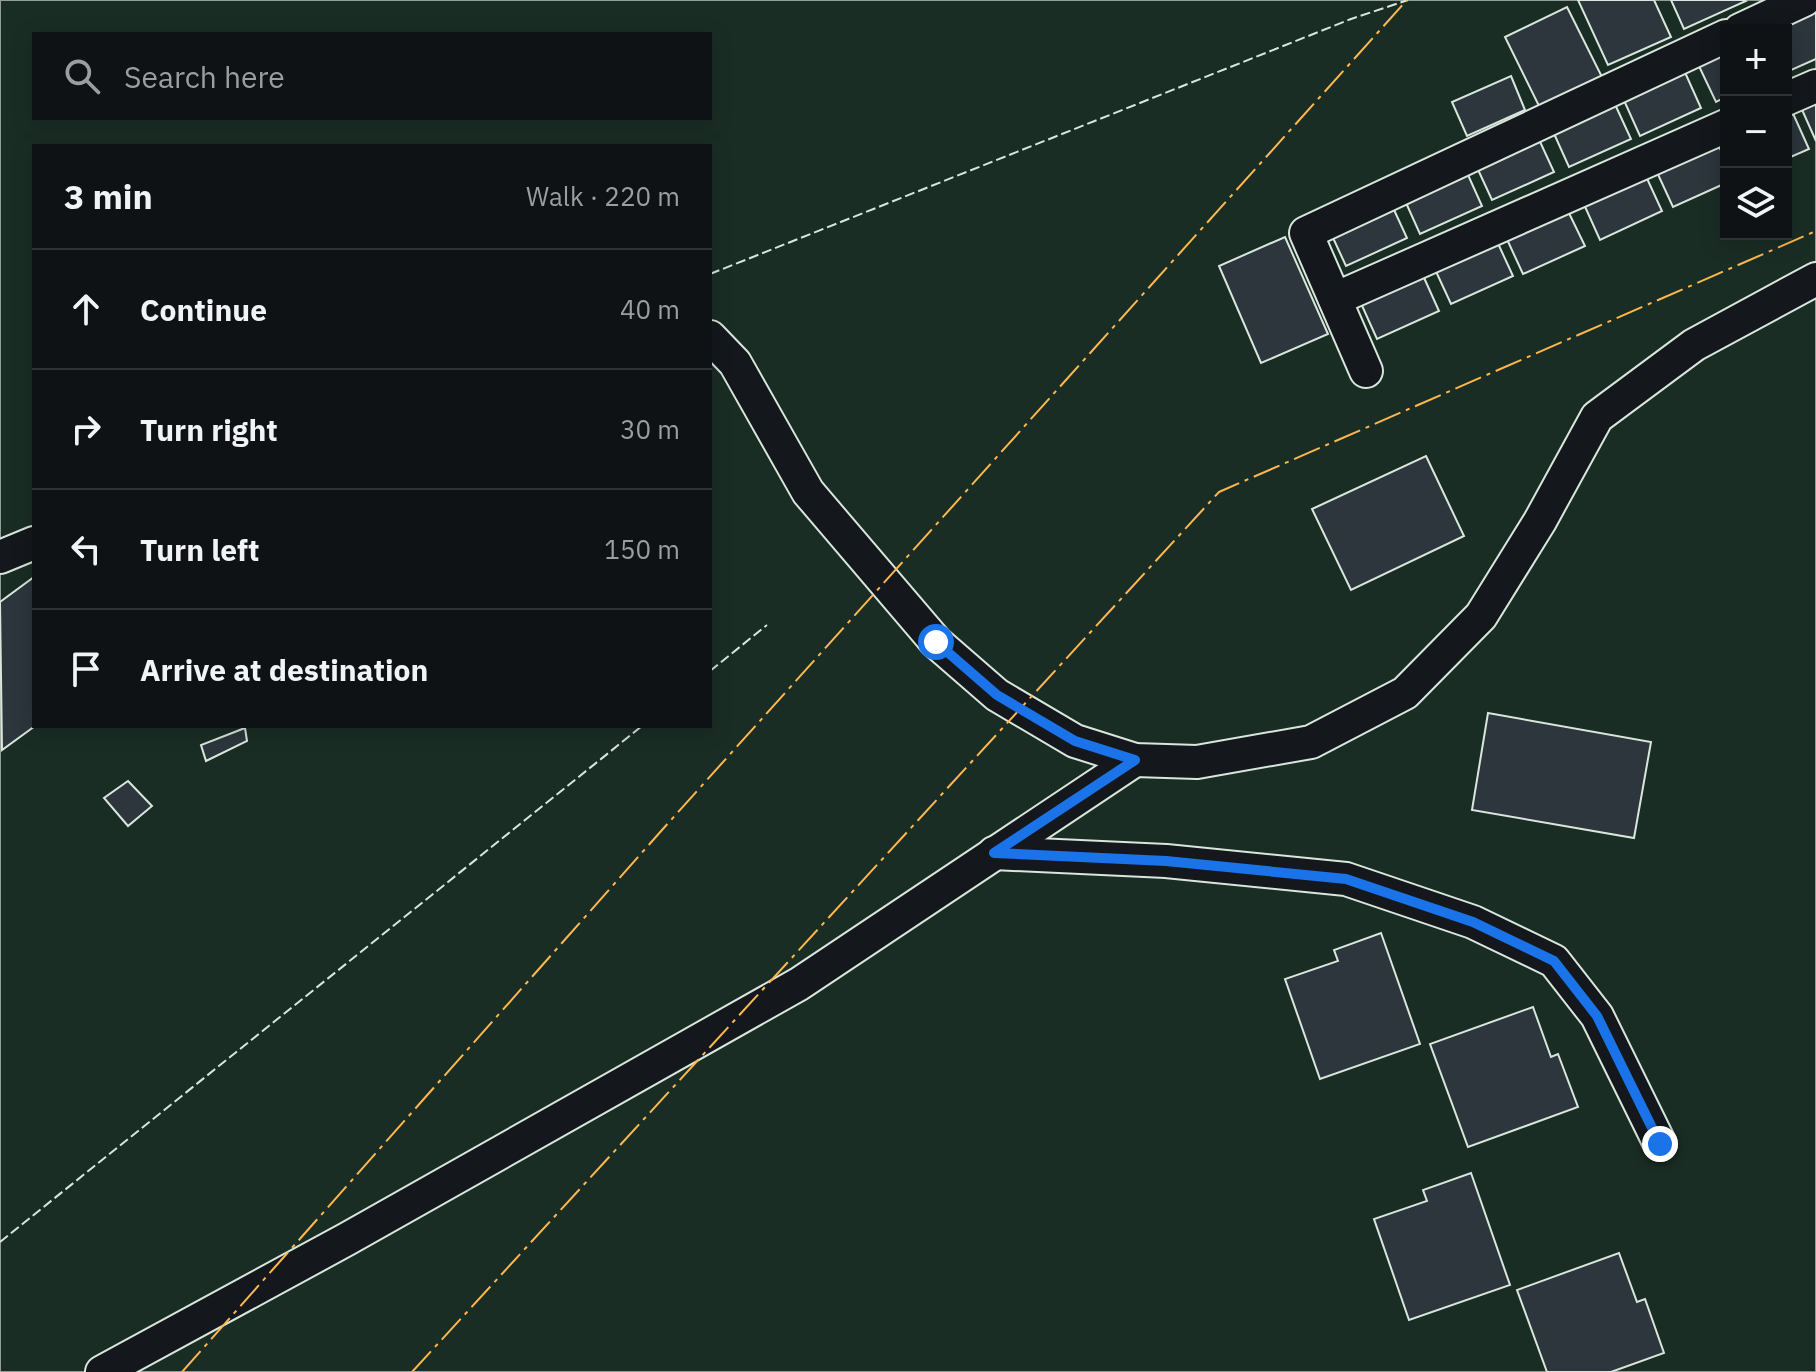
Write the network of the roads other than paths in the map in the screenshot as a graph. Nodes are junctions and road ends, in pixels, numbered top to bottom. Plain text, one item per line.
1 (1804, 0) edge
2 (1753, 24) edge
3 (1720, 39) edge
4 (1816, 86) edge
5 (1792, 96) edge
6 (1720, 129) edge
7 (1816, 279) edge
8 (1335, 299) junction
9 (712, 339) edge
10 (1366, 371) dead end
11 (32, 544) edge
12 (0, 557) edge
13 (1135, 760) junction
14 (994, 853) junction
15 (1660, 1144) dead end
16 (102, 1372) edge

1 - 2 street
3 - 8 street
4 - 5 street
6 - 8 street
7 - 13 street
8 - 10 street
9 - 13 street
11 - 12 street
13 - 14 street
14 - 15 street
14 - 16 street

